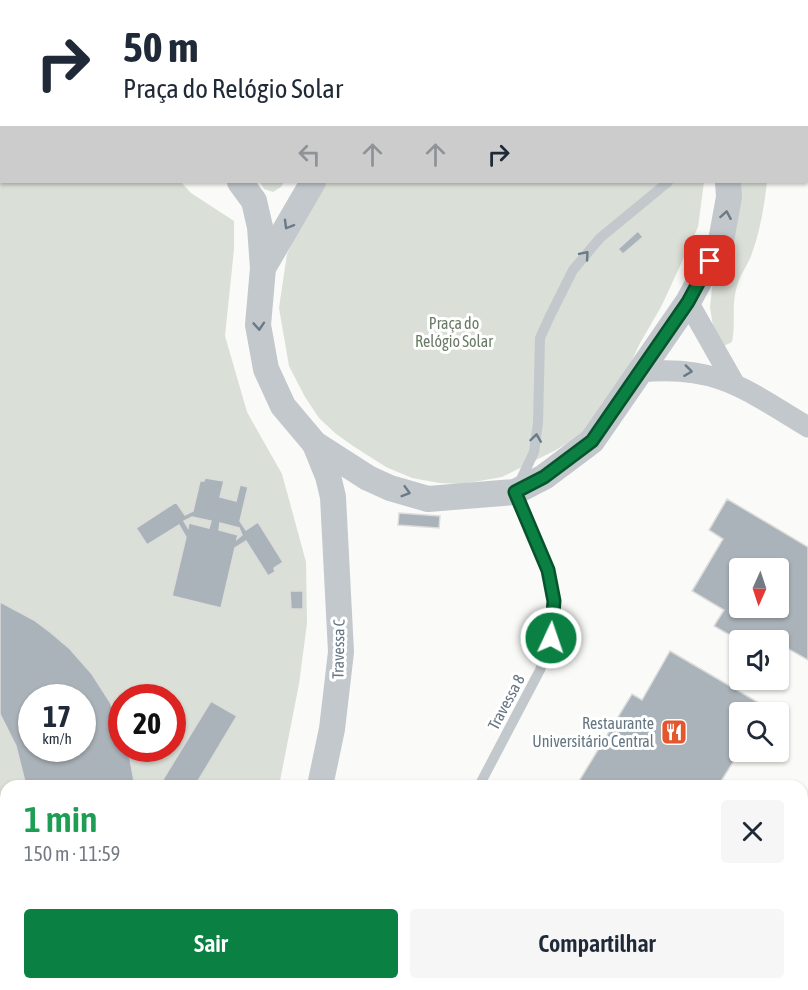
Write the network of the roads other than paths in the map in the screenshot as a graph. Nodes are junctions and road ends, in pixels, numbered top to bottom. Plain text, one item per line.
1 (241, 183) edge
2 (312, 183) edge
3 (667, 183) edge
4 (728, 183) edge
5 (263, 268) junction
6 (688, 302) junction
7 (640, 372) junction
8 (734, 383) junction
9 (808, 427) edge
10 (315, 444) junction
11 (368, 478) junction
12 (515, 492) junction
13 (334, 511) junction
14 (321, 780) edge
15 (482, 780) edge

1 - 5 street
2 -> 5 street
12 -> 3 lane
6 -> 4 street
5 -> 10 street
6 - 7 street
6 - 8 street
7 -> 8 street
7 - 12 street
8 - 9 street
10 - 11 street
10 - 13 street, Travessa C
11 -> 12 street
11 - 13 street
12 - 15 lane, Travessa 8
13 - 14 street, Travessa C

